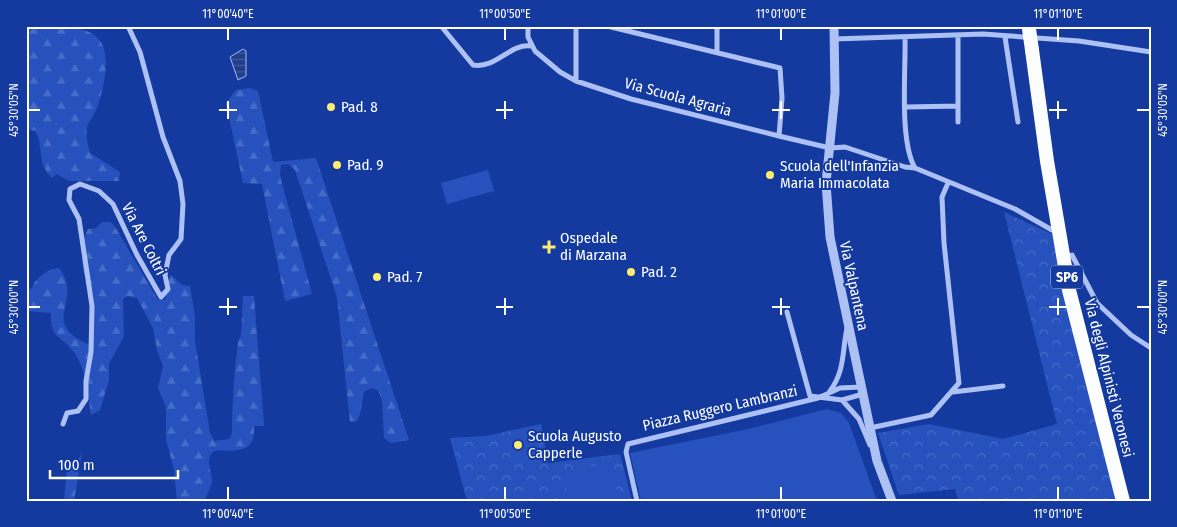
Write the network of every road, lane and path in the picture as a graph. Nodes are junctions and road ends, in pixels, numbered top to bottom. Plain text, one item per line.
1 (128, 26) edge
2 (441, 26) edge
3 (528, 26) edge
4 (576, 26) edge
5 (607, 26) edge
6 (641, 26) edge
7 (717, 26) edge
8 (834, 26) edge
9 (982, 26) edge
10 (1029, 27) edge
11 (641, 34) junction
12 (983, 34) junction
13 (958, 35) junction
14 (905, 37) junction
15 (1005, 37) junction
16 (834, 39) junction
17 (531, 46) junction
18 (717, 52) junction
19 (1151, 52) edge
20 (576, 81) junction
21 (958, 106) junction
22 (906, 107) junction
23 (958, 122) dead end
24 (1018, 122) dead end
25 (779, 136) junction
26 (830, 148) junction
27 (915, 168) junction
28 (948, 183) junction
29 (1052, 230) dead end
30 (1072, 256) dead end
31 (788, 312) dead end
32 (848, 323) junction
33 (1151, 348) edge
34 (1002, 386) dead end
35 (862, 391) junction
36 (830, 392) junction
37 (953, 392) junction
38 (818, 398) junction
39 (842, 400) junction
40 (63, 424) dead end
41 (870, 428) junction
42 (877, 461) junction
43 (637, 501) edge
44 (892, 501) edge
45 (1123, 501) edge

1 - 40 street, Via Are Coltri
2 - 17 street
3 - 17 street
4 - 20 street
5 - 11 street
6 - 11 street
7 - 18 street
8 - 16 street, Via Valpantena
9 - 12 street
10 - 45 highway, Via degli Alpinisti Veronesi / SP6, bridge
11 - 18 street
12 - 13 street
12 - 15 street
13 - 14 street
13 - 21 street
14 - 16 street
14 - 22 street
15 - 19 street
15 - 24 street
16 - 26 street, Via Valpantena
17 - 20 street, Via Scuola Agraria
18 - 25 street
20 - 25 street, Via Scuola Agraria
21 - 22 street
21 - 23 street
22 - 27 street
25 - 26 street, Via Scuola Agraria
26 - 27 street
26 - 32 street, Via Valpantena
27 - 28 street
28 - 29 street
28 - 37 street
30 - 33 street
31 - 38 street, Piazza Ruggero Lambranzi
32 - 35 street, Via Valpantena
32 - 36 street
34 - 37 street
35 - 36 street, Piazza Ruggero Lambranzi
35 - 39 street, Piazza Ruggero Lambranzi
35 - 41 street, Via Valpantena
36 - 38 street, Piazza Ruggero Lambranzi
37 - 41 street
38 - 39 street, Piazza Ruggero Lambranzi
38 - 43 street, Piazza Ruggero Lambranzi
39 - 42 street
41 - 42 street, Via Valpantena
42 - 44 street, Via Valpantena

